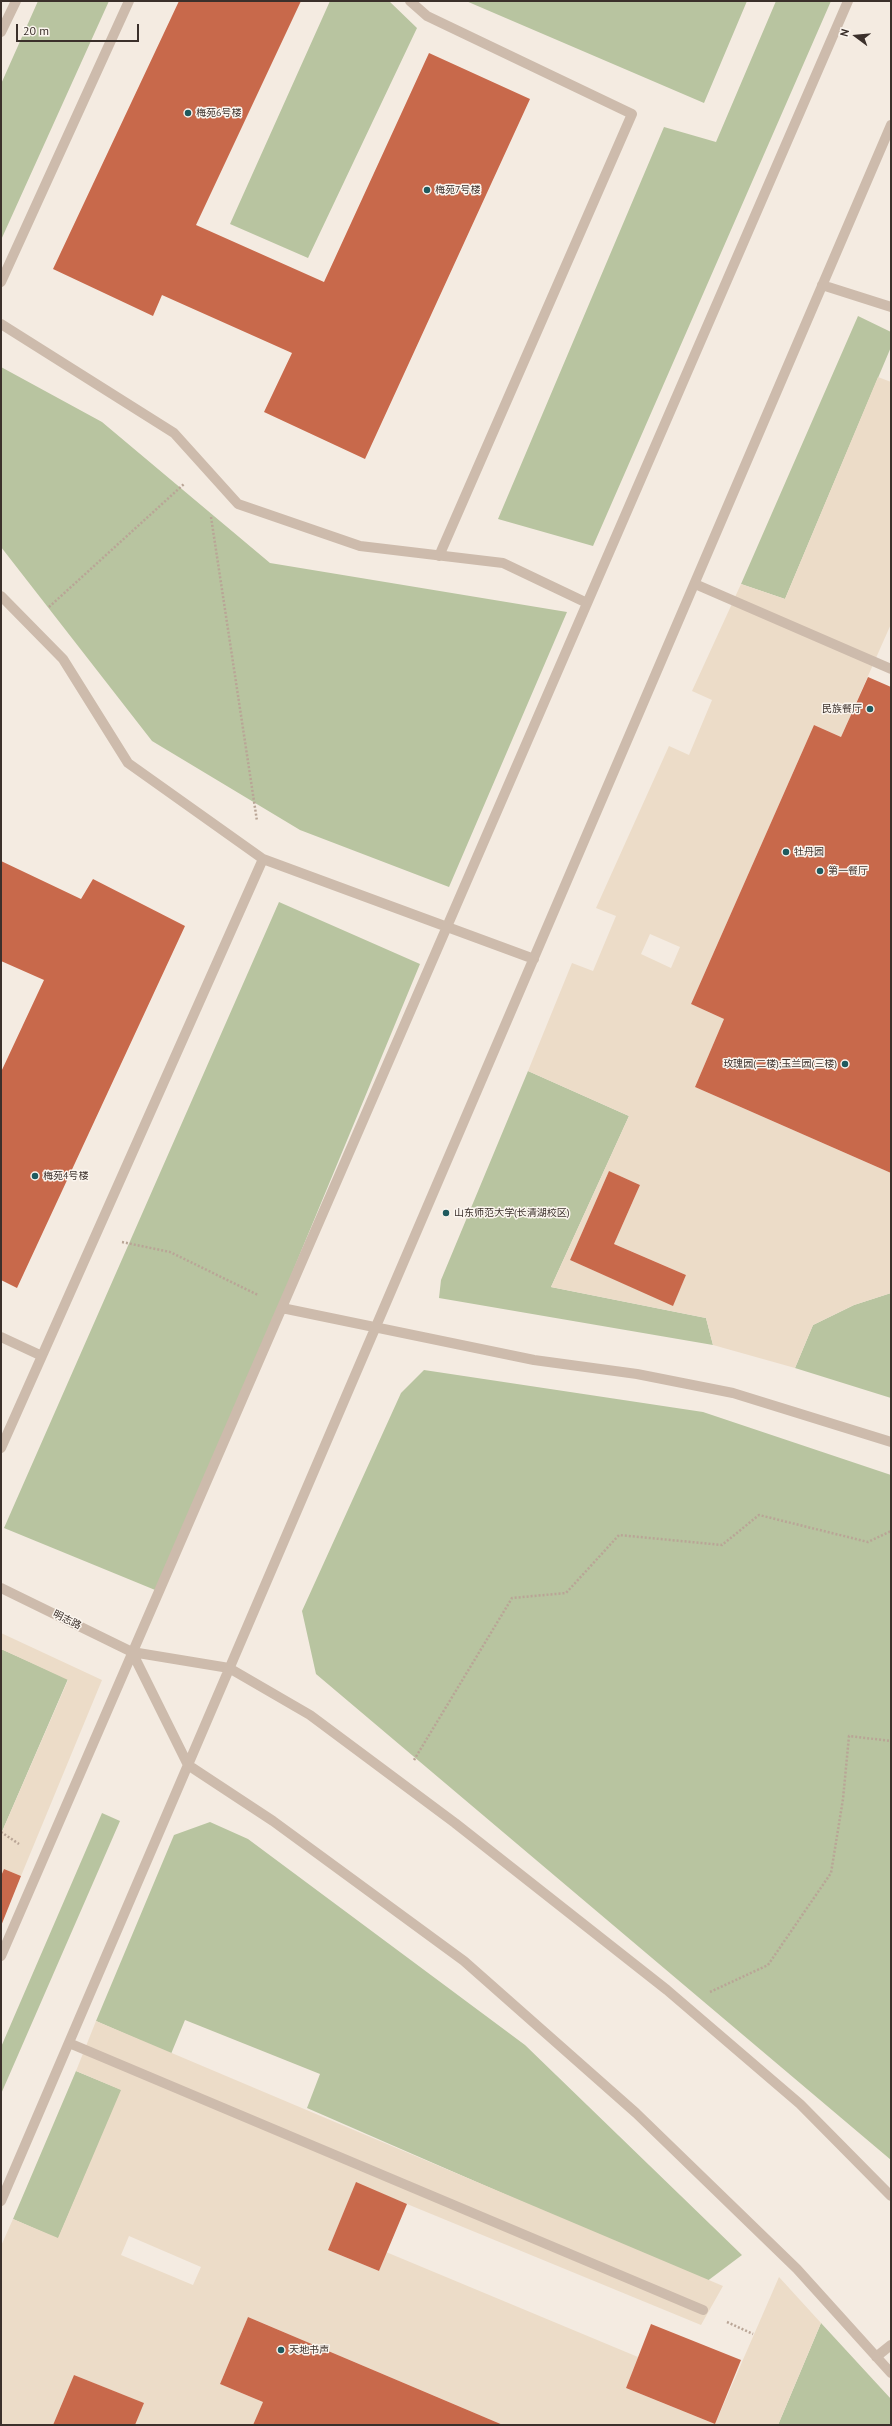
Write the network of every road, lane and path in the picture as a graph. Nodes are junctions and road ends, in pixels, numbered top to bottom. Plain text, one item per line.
1 (16, 1) edge
2 (129, 1) edge
3 (410, 1) edge
4 (848, 1) edge
5 (1, 32) edge
6 (891, 125) edge
7 (1, 282) edge
8 (822, 285) junction
9 (891, 306) edge
10 (1, 324) edge
11 (203, 466) junction
12 (210, 513) dead end
13 (439, 556) junction
14 (694, 584) junction
15 (1, 596) edge
16 (587, 603) junction
17 (29, 625) junction
18 (891, 669) edge
19 (263, 859) junction
20 (446, 927) junction
21 (534, 959) junction
22 (95, 1236) junction
23 (282, 1308) junction
24 (375, 1328) junction
25 (1, 1337) edge
26 (42, 1356) junction
27 (891, 1442) edge
28 (1, 1448) edge
29 (891, 1531) edge
30 (1, 1588) edge
31 (132, 1652) junction
32 (229, 1668) junction
33 (891, 1741) edge
34 (188, 1765) junction
35 (400, 1782) junction
36 (1, 1956) edge
37 (684, 2004) junction
38 (69, 2043) junction
39 (891, 2196) edge
40 (1, 2201) edge
41 (703, 2310) dead end
42 (891, 2345) edge
43 (876, 2357) junction
44 (891, 2374) edge

1 - 5 street
2 - 7 street
3 - 13 street
4 - 16 street
6 - 8 street
8 - 9 street
8 - 14 street
10 - 11 street
11 - 13 street
11 - 17 path
12 - 19 path
13 - 16 street
14 - 18 street
14 - 21 street
15 - 17 street
16 - 20 street
17 - 19 street
19 - 20 street
19 - 22 street
20 - 21 street
20 - 23 street
21 - 24 street
22 - 23 path
22 - 26 street
23 - 24 street
23 - 31 street
24 - 27 street
24 - 32 street
25 - 26 street
26 - 28 street
29 - 35 path
30 - 31 street, 明志路
31 - 32 street, 明志路
31 - 34 street
31 - 36 street
32 - 34 street
32 - 35 street
33 - 37 path
34 - 38 street
34 - 43 street
35 - 37 street
37 - 39 street
38 - 40 street
38 - 41 street
42 - 43 street
43 - 44 street

